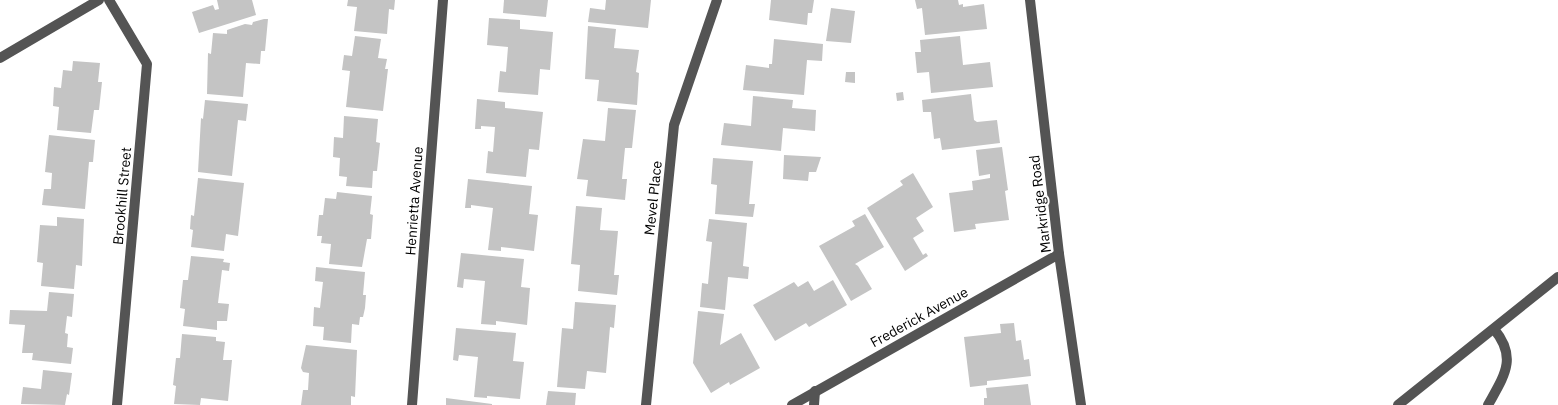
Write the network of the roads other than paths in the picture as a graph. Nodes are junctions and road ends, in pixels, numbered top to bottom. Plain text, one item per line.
1 (99, 0) edge
2 (109, 0) edge
3 (443, 0) edge
4 (718, 0) edge
5 (1030, 0) edge
6 (0, 58) edge
7 (1059, 254) junction
8 (1558, 277) edge
9 (1494, 328) junction
10 (815, 391) junction
11 (117, 405) edge
12 (412, 405) edge
13 (646, 405) edge
14 (792, 405) edge
15 (814, 405) edge
16 (1081, 405) edge
17 (1398, 405) edge
18 (1488, 405) edge

1 - 6 street
2 - 11 street, Brookhill Street
3 - 12 street, Henrietta Avenue
4 - 13 street, Mevel Place
5 - 7 street, Markridge Road
7 - 10 street, Frederick Avenue
7 - 16 street, Markridge Road
8 - 9 street
9 - 17 street
9 - 18 street
10 - 14 street, Frederick Avenue
10 - 15 street

